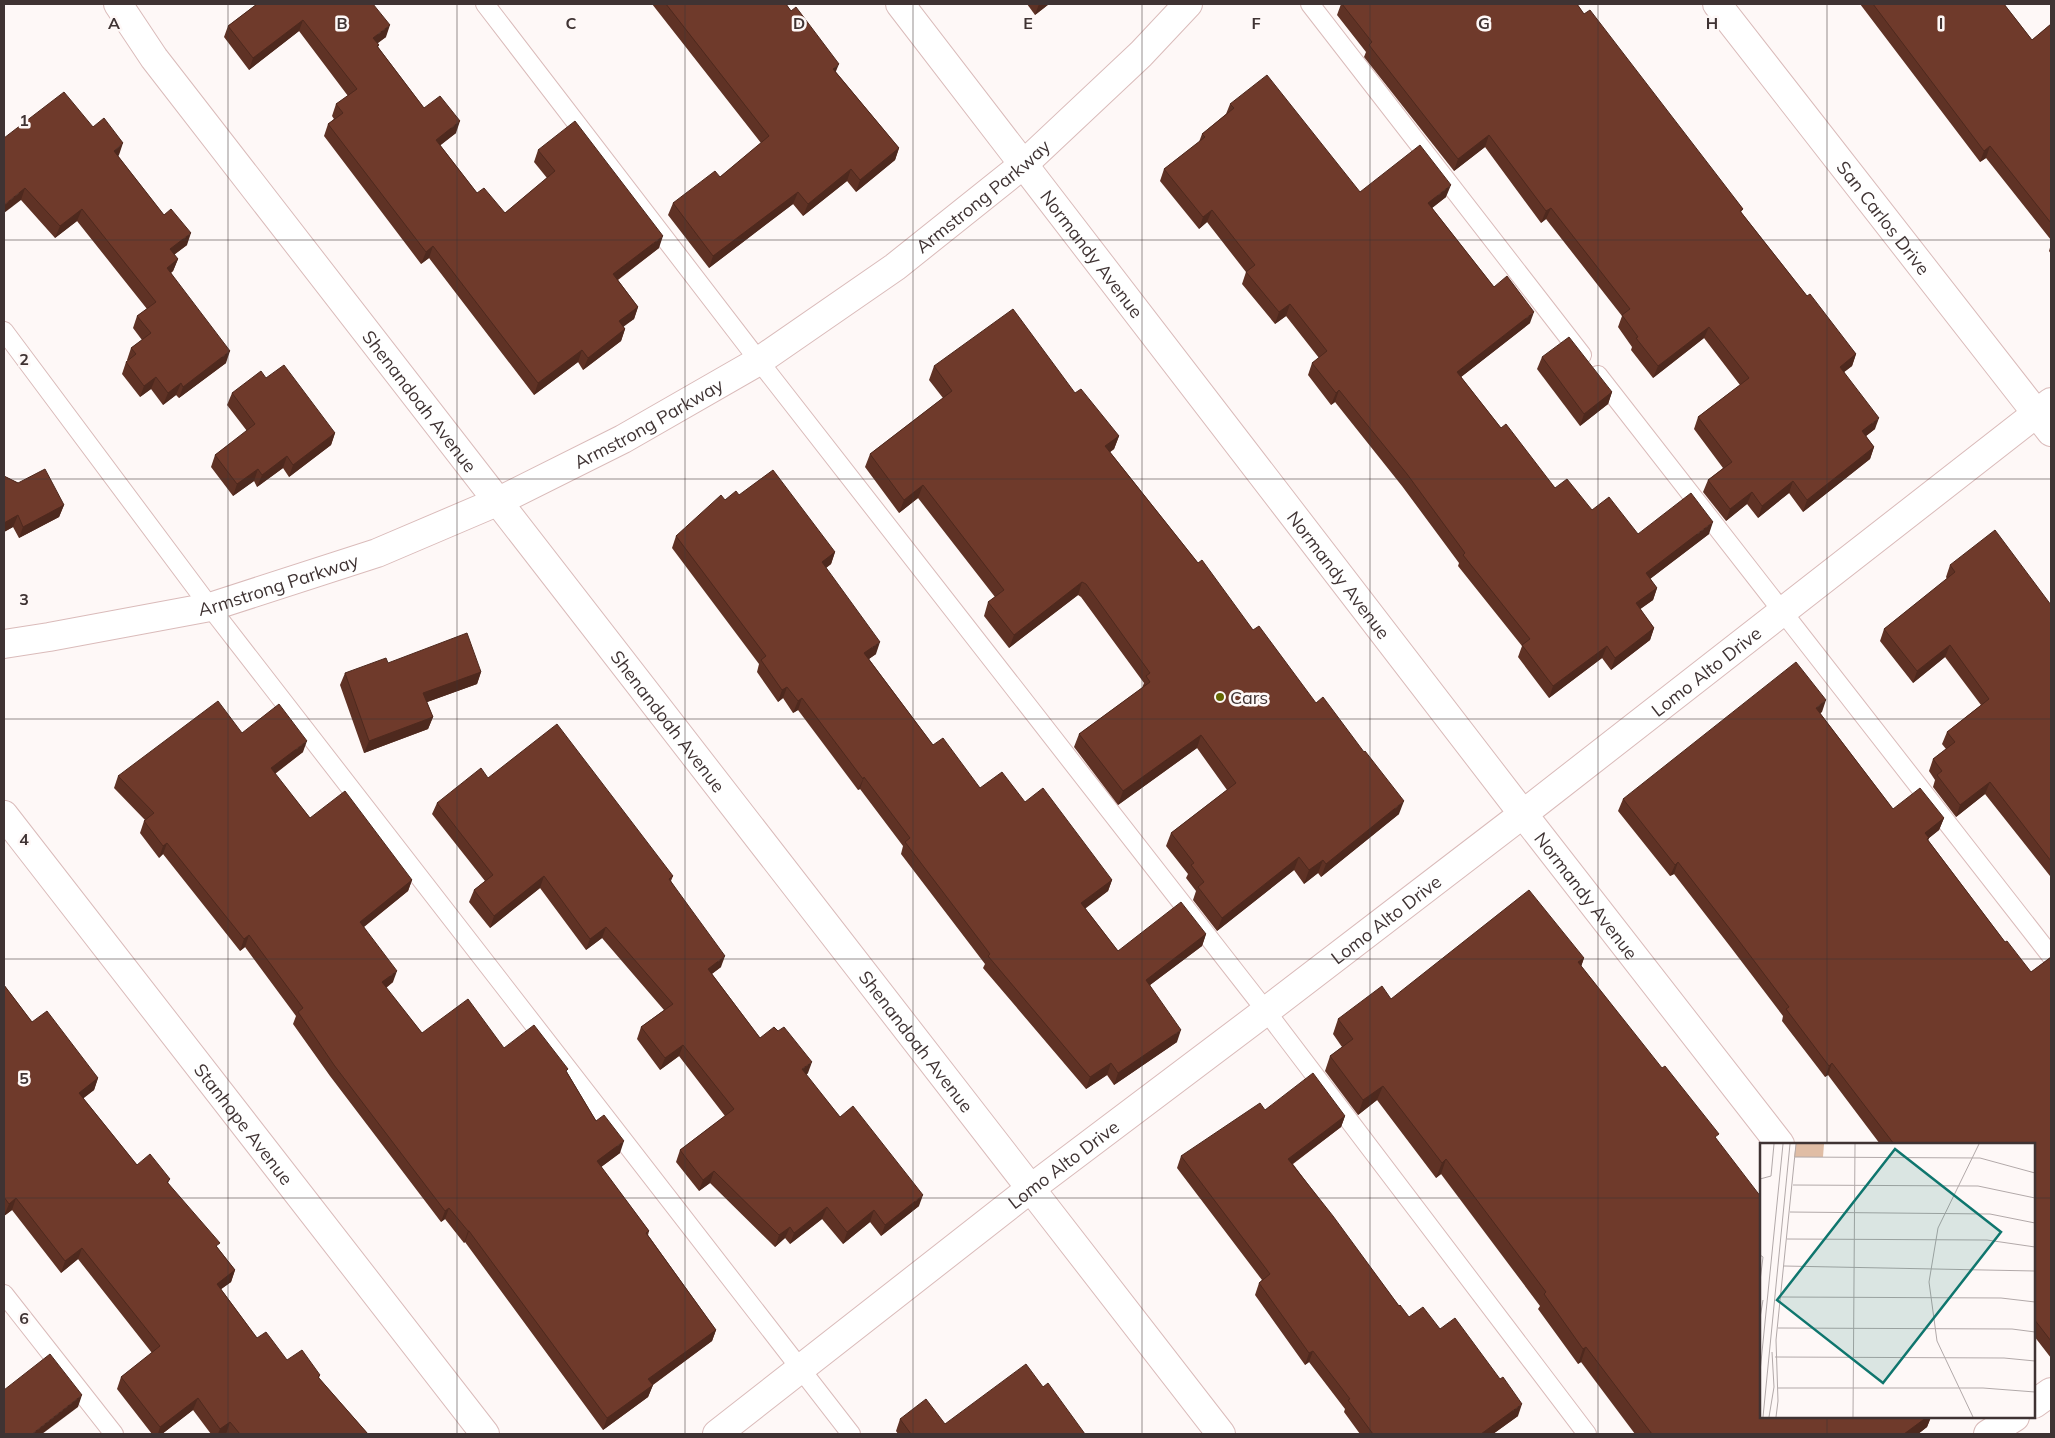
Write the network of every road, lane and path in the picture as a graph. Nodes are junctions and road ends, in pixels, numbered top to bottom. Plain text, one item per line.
1 (118, 4) edge
2 (485, 4) edge
3 (900, 4) edge
4 (1188, 4) edge
5 (1310, 4) edge
6 (1718, 4) edge
7 (1024, 164) junction
8 (4, 331) edge
9 (759, 360) junction
10 (2047, 416) edge
11 (499, 501) junction
12 (210, 606) junction
13 (1782, 613) junction
14 (4, 644) edge
15 (1523, 814) junction
16 (4, 815) edge
17 (2051, 956) edge
18 (1266, 1011) junction
19 (1779, 1143) edge
20 (1030, 1189) junction
21 (4, 1294) edge
22 (801, 1370) junction
23 (2051, 1392) edge
24 (2035, 1403) edge
25 (114, 1434) edge
26 (485, 1434) edge
27 (717, 1434) edge
28 (851, 1434) edge
29 (1221, 1434) edge
30 (1587, 1434) edge

1 - 11 street, Shenandoah Avenue
2 - 9 lane
3 - 7 street, Normandy Avenue
4 - 7 street, Armstrong Parkway
5 - 13 lane
6 - 10 street, San Carlos Drive
7 - 9 street, Armstrong Parkway
7 - 15 street, Normandy Avenue
8 - 12 lane
9 - 11 street, Armstrong Parkway
9 - 18 lane
10 - 13 street, Lomo Alto Drive
11 - 12 street, Armstrong Parkway
11 - 20 street, Shenandoah Avenue
12 - 14 street, Armstrong Parkway
12 - 22 lane
13 - 15 street, Lomo Alto Drive
13 - 17 lane
15 - 18 street, Lomo Alto Drive
15 - 19 street, Normandy Avenue
16 - 26 street, Stanhope Avenue
18 - 20 street, Lomo Alto Drive
18 - 30 lane
20 - 22 street, Lomo Alto Drive
20 - 29 street, Shenandoah Avenue
21 - 25 lane
22 - 27 street, Lomo Alto Drive
22 - 28 lane
23 - 24 street

